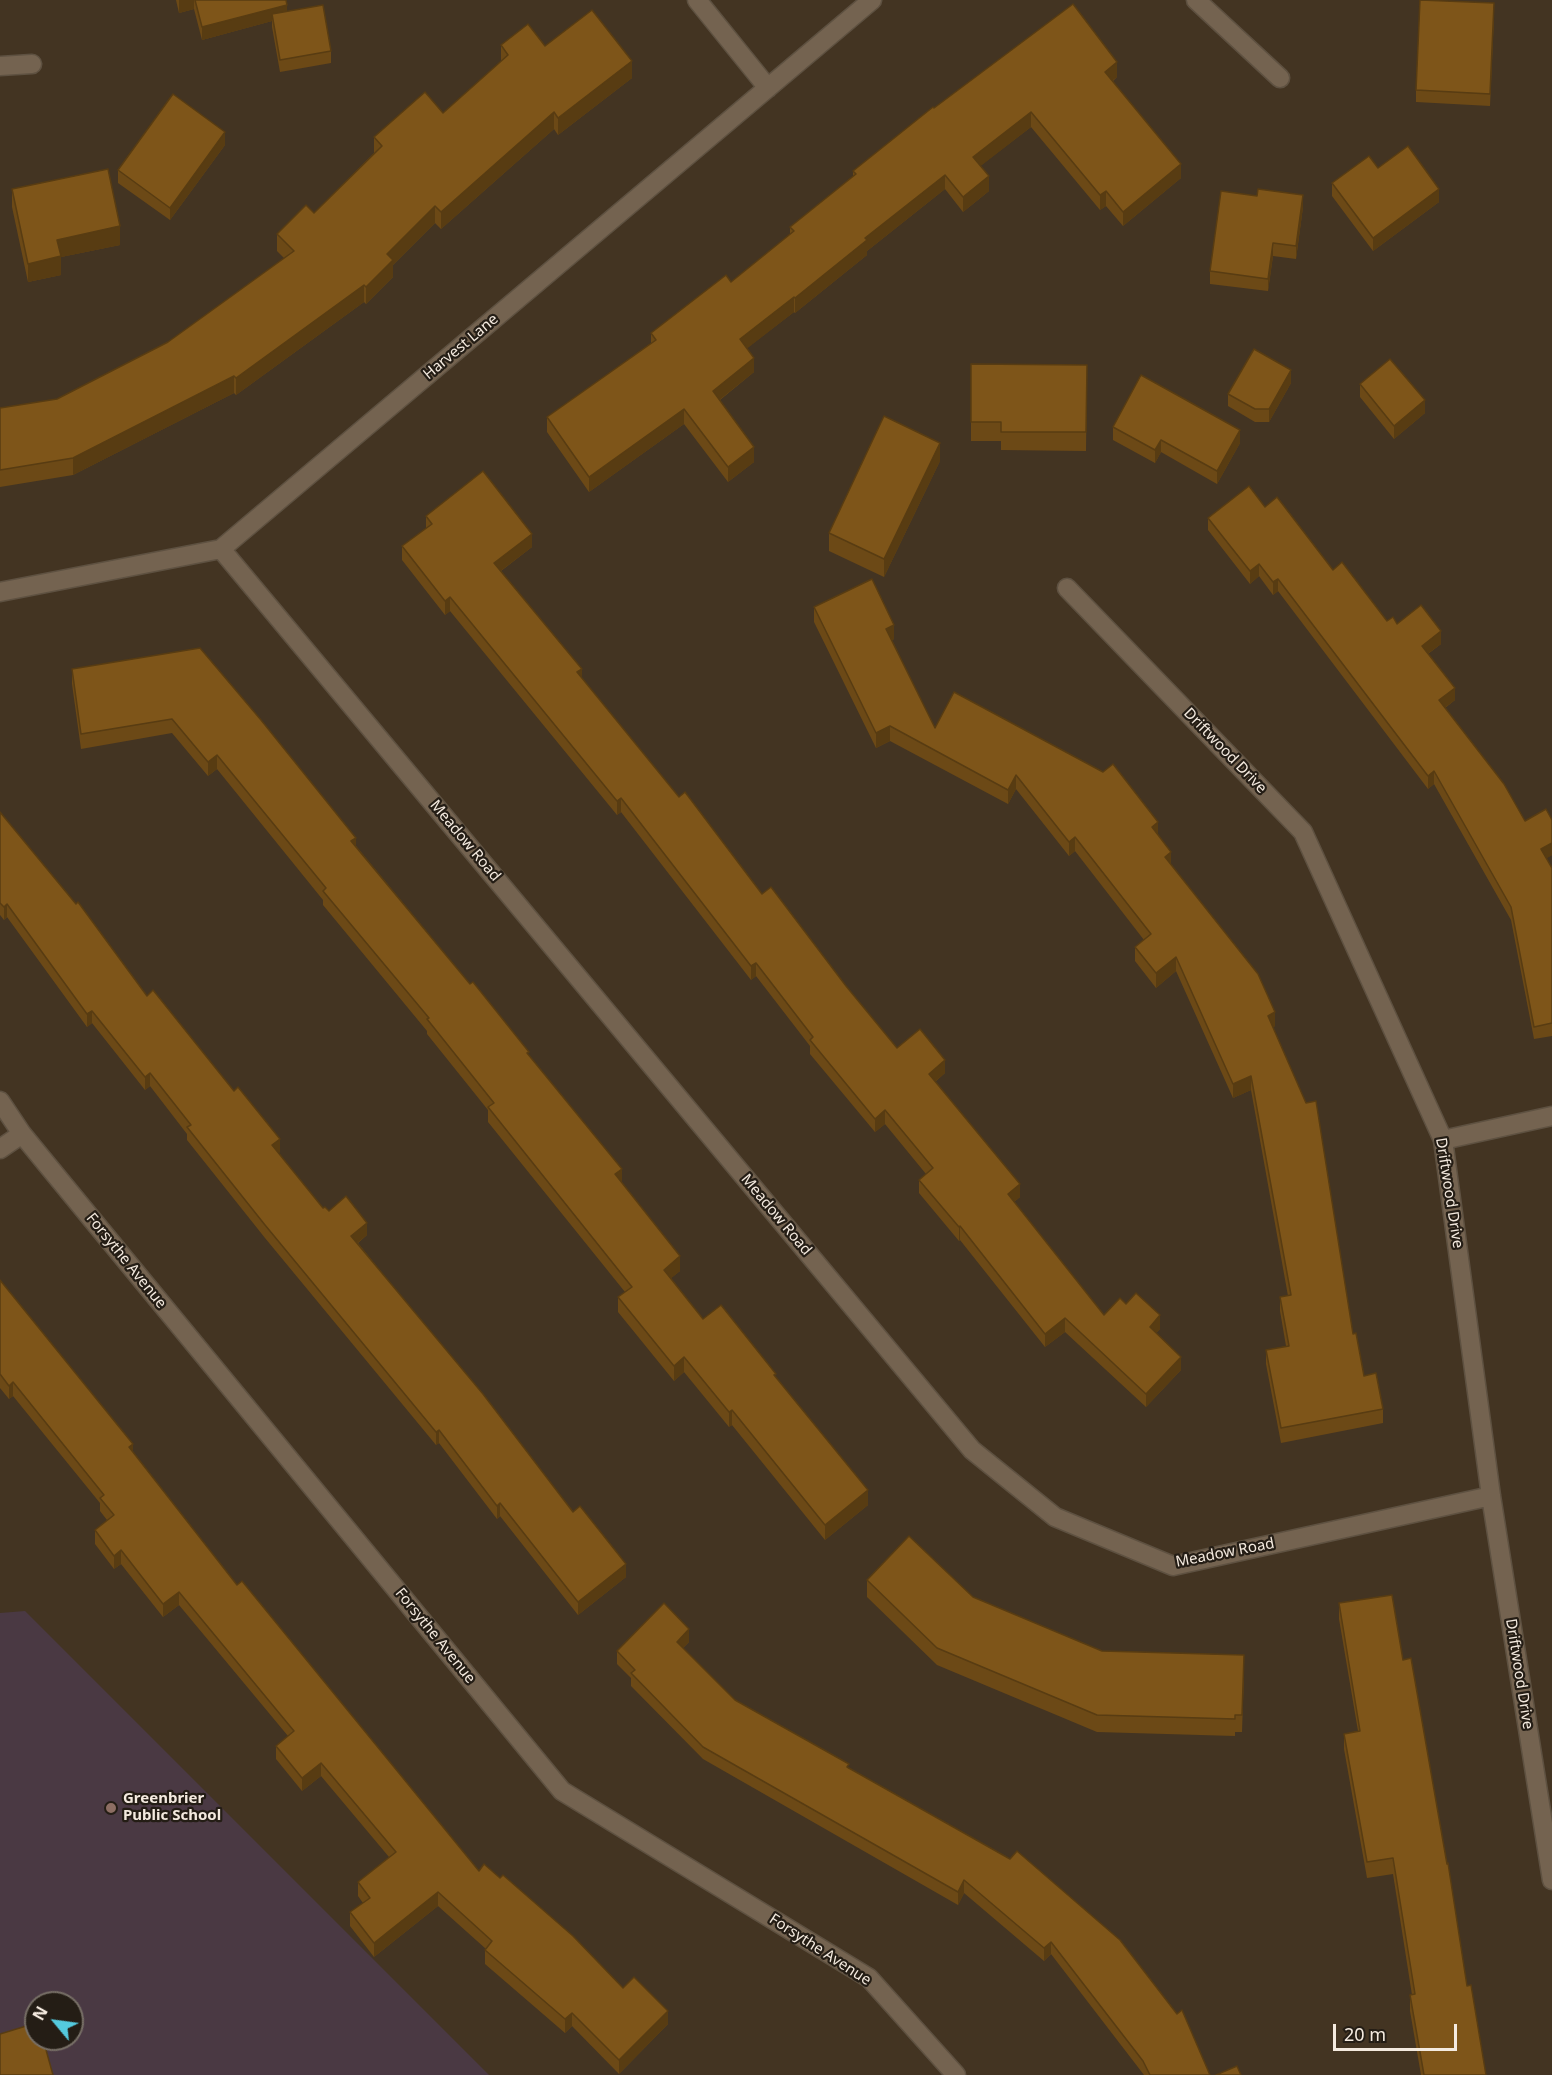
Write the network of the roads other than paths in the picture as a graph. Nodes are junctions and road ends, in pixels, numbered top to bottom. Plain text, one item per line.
1 (697, 0) edge
2 (872, 0) edge
3 (1196, 0) edge
4 (32, 64) dead end
5 (0, 66) edge
6 (1280, 78) dead end
7 (768, 88) junction
8 (222, 549) junction
9 (1067, 588) dead end
10 (0, 592) edge
11 (0, 1101) edge
12 (1552, 1116) edge
13 (22, 1134) junction
14 (1443, 1140) junction
15 (0, 1149) edge
16 (1491, 1496) junction
17 (1552, 1881) edge
18 (956, 2075) edge

1 - 7 street
2 - 7 street, Harvest Lane
3 - 6 street
4 - 5 street
7 - 8 street, Harvest Lane
8 - 10 street, Harvest Lane
8 - 16 street, Meadow Road
9 - 14 street, Driftwood Drive
11 - 13 street, Forsythe Avenue
12 - 14 street
13 - 15 street
13 - 18 street, Forsythe Avenue
14 - 16 street, Driftwood Drive
16 - 17 street, Driftwood Drive

